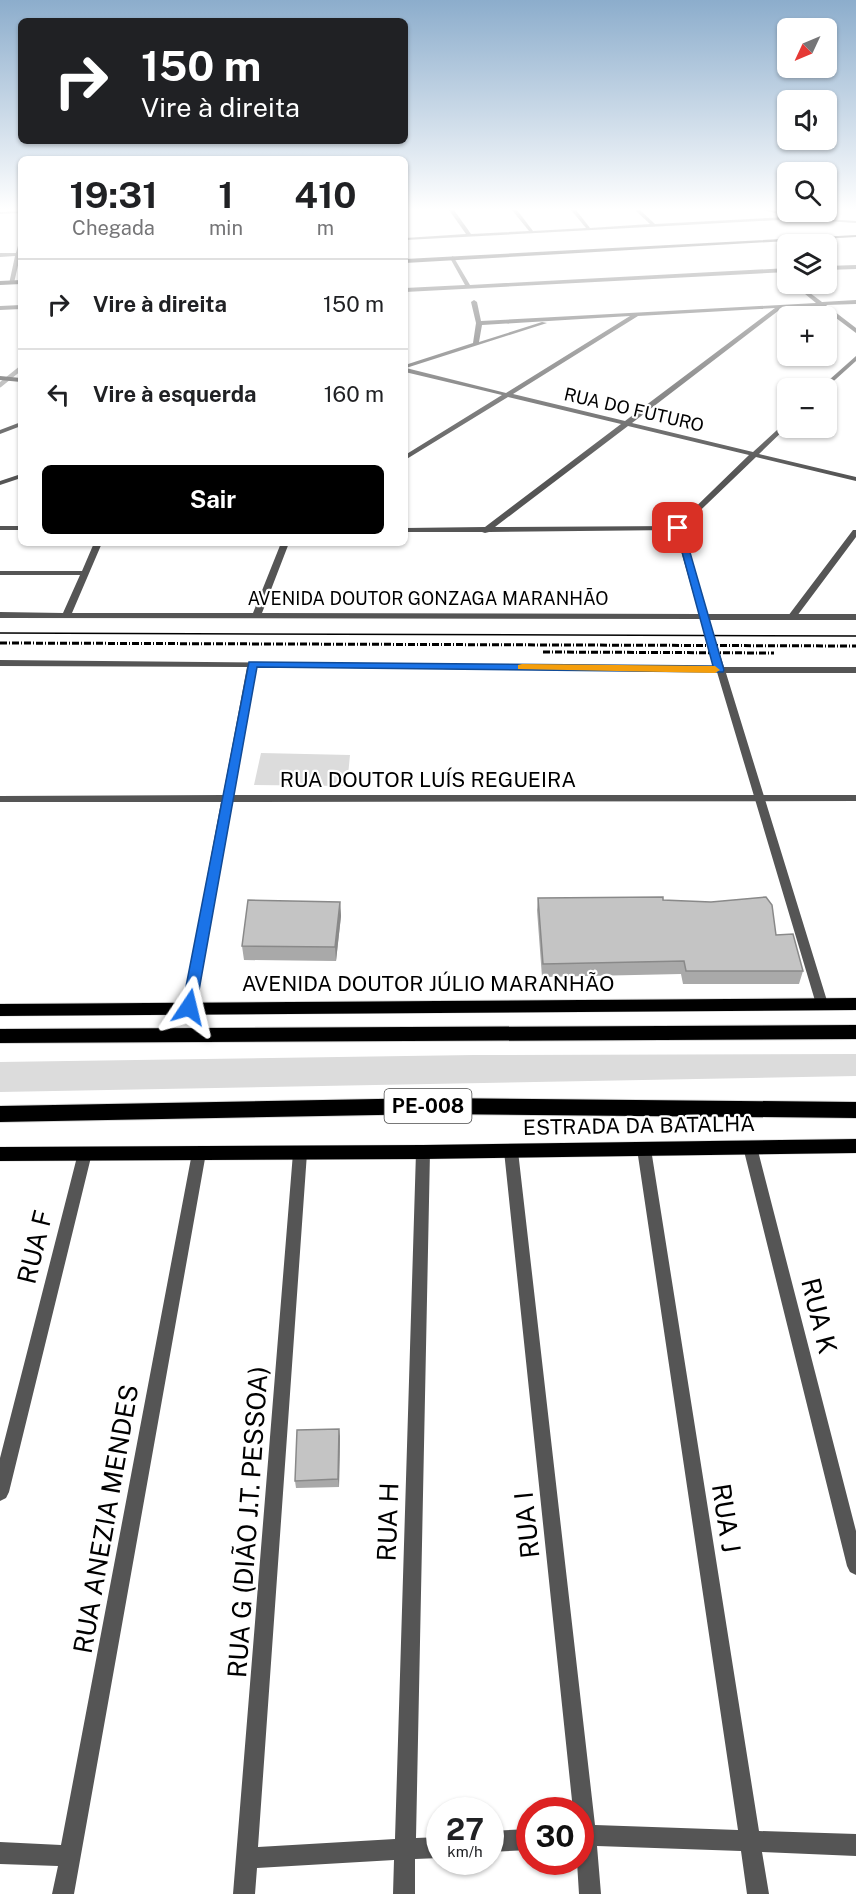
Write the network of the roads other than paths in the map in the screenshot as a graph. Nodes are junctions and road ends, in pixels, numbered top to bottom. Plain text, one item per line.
1 (814, 298) edge
2 (474, 302) dead end
3 (856, 302) edge
4 (822, 304) junction
5 (794, 306) edge
6 (18, 307) edge
7 (777, 307) edge
8 (0, 308) edge
9 (777, 309) edge
10 (637, 314) junction
11 (563, 318) junction
12 (479, 322) junction
13 (856, 330) edge
14 (476, 345) junction
15 (856, 358) edge
16 (408, 367) edge
17 (408, 369) edge
18 (0, 378) edge
19 (834, 378) edge
20 (18, 380) edge
21 (506, 395) junction
22 (628, 424) junction
23 (18, 425) edge
24 (0, 432) edge
25 (777, 432) edge
26 (754, 454) junction
27 (408, 456) edge
28 (18, 477) edge
29 (856, 479) edge
30 (0, 483) edge
31 (0, 528) edge
32 (18, 528) edge
33 (678, 528) junction
34 (408, 530) edge
35 (485, 531) junction
36 (856, 532) edge
37 (97, 546) edge
38 (284, 546) edge
39 (0, 573) edge
40 (84, 573) junction
41 (67, 614) junction
42 (0, 615) edge
43 (257, 615) junction
44 (704, 617) junction
45 (856, 617) edge
46 (791, 618) junction
47 (0, 663) edge
48 (252, 664) junction
49 (856, 669) edge
50 (719, 670) junction
51 (761, 798) junction
52 (856, 798) edge
53 (0, 799) edge
54 (227, 801) junction
55 (822, 1004) junction
56 (856, 1004) edge
57 (189, 1007) junction
58 (0, 1010) edge
59 (856, 1032) edge
60 (0, 1036) edge
61 (856, 1110) edge
62 (0, 1114) edge
63 (856, 1146) edge
64 (750, 1147) junction
65 (644, 1149) junction
66 (511, 1151) junction
67 (423, 1152) junction
68 (199, 1153) junction
69 (300, 1153) junction
70 (0, 1154) edge
71 (85, 1154) junction
72 (0, 1492) edge
73 (856, 1566) edge
74 (579, 1797) edge
75 (594, 1835) edge
76 (750, 1841) junction
77 (856, 1845) edge
78 (426, 1847) edge
79 (405, 1849) junction
80 (0, 1853) edge
81 (70, 1856) junction
82 (249, 1858) junction
83 (588, 1875) edge
84 (63, 1894) edge
85 (244, 1894) edge
86 (404, 1894) edge
87 (590, 1894) edge
88 (758, 1894) edge

1 - 4 street
2 - 12 street
3 - 4 street
4 - 5 street
4 - 13 street
6 - 8 street
7 - 10 street
9 - 22 street
10 - 11 street
10 - 21 street
11 - 12 street
11 - 14 street
12 - 14 street
14 - 16 street
15 - 19 street
17 - 21 street, RUA DO FUTURO
18 - 20 street
21 - 22 street, RUA DO FUTURO
21 - 27 street
22 - 26 street, RUA DO FUTURO
22 - 35 street
23 - 24 street
25 - 26 street
26 - 29 street, RUA DO FUTURO
26 - 33 street
28 - 30 street
31 - 32 street
33 - 35 street
33 - 44 street
34 - 35 street
36 - 46 street
37 - 40 street
38 - 43 street
39 - 40 street
40 - 41 street
41 - 42 street, AVENIDA DOUTOR GONZAGA MARANHÃO
41 - 43 street, AVENIDA DOUTOR GONZAGA MARANHÃO
43 - 44 street, AVENIDA DOUTOR GONZAGA MARANHÃO
44 - 46 street, AVENIDA DOUTOR GONZAGA MARANHÃO
44 - 50 street
45 - 46 street, AVENIDA DOUTOR GONZAGA MARANHÃO
47 - 48 street
48 - 50 street
48 - 54 street
49 - 50 street
50 - 51 street
51 - 52 street, RUA DOUTOR LUÍS REGUEIRA
51 - 54 street, RUA DOUTOR LUÍS REGUEIRA
51 - 55 street
53 - 54 street, RUA DOUTOR LUÍS REGUEIRA
54 - 57 street
55 - 56 main road, AVENIDA DOUTOR JÚLIO MARANHÃO
55 - 57 main road, AVENIDA DOUTOR JÚLIO MARANHÃO
57 - 58 main road, AVENIDA DOUTOR JÚLIO MARANHÃO
59 - 60 highway
61 - 62 highway, PE-008
63 - 64 main road, ESTRADA DA BATALHA
64 - 65 main road, ESTRADA DA BATALHA
64 - 73 street, RUA K
65 - 66 main road, ESTRADA DA BATALHA
65 - 76 street, RUA J
66 - 67 main road, ESTRADA DA BATALHA
66 - 74 street, RUA I
67 - 69 main road
67 - 79 street, RUA H
68 - 69 main road
68 - 71 main road
68 - 81 street, RUA ANEZIA MENDES
69 - 82 street, RUA G (DIÃO J.T. PESSOA)
70 - 71 main road
71 - 72 street, RUA F
75 - 76 street
76 - 77 street
76 - 88 street, RUA J
78 - 79 street
79 - 82 street
79 - 86 street, RUA H
80 - 81 street
81 - 84 street, RUA ANEZIA MENDES
82 - 85 street, RUA G (DIÃO J.T. PESSOA)
83 - 87 street, RUA I

